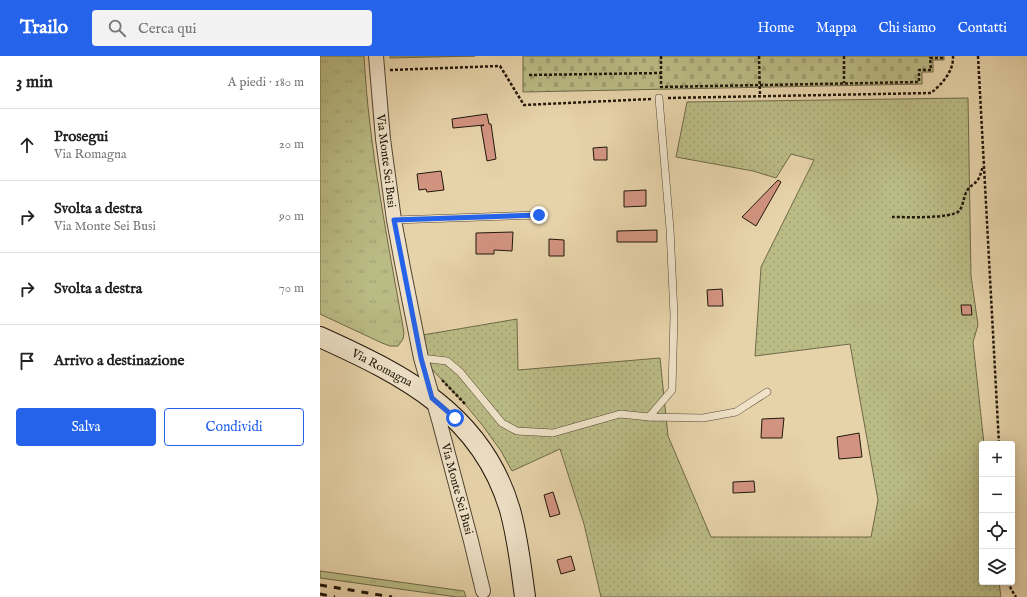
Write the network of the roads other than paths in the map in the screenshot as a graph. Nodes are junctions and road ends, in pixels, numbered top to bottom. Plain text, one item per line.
1 (376, 56) edge
2 (659, 98) road end
3 (539, 215) dead end
4 (394, 220) junction
5 (320, 337) edge
6 (421, 358) junction
7 (767, 392) dead end
8 (432, 398) junction
9 (649, 417) junction
10 (483, 591) dead end
11 (525, 597) edge

1 - 4 street, Via Monte Sei Busi
2 - 9 lane
3 - 4 lane
4 - 6 street, Via Monte Sei Busi
5 - 8 main road, Via Romagna
6 - 8 street, Via Monte Sei Busi
6 - 9 lane
7 - 9 lane
8 - 10 street, Via Monte Sei Busi
8 - 11 main road, Via Romagna

